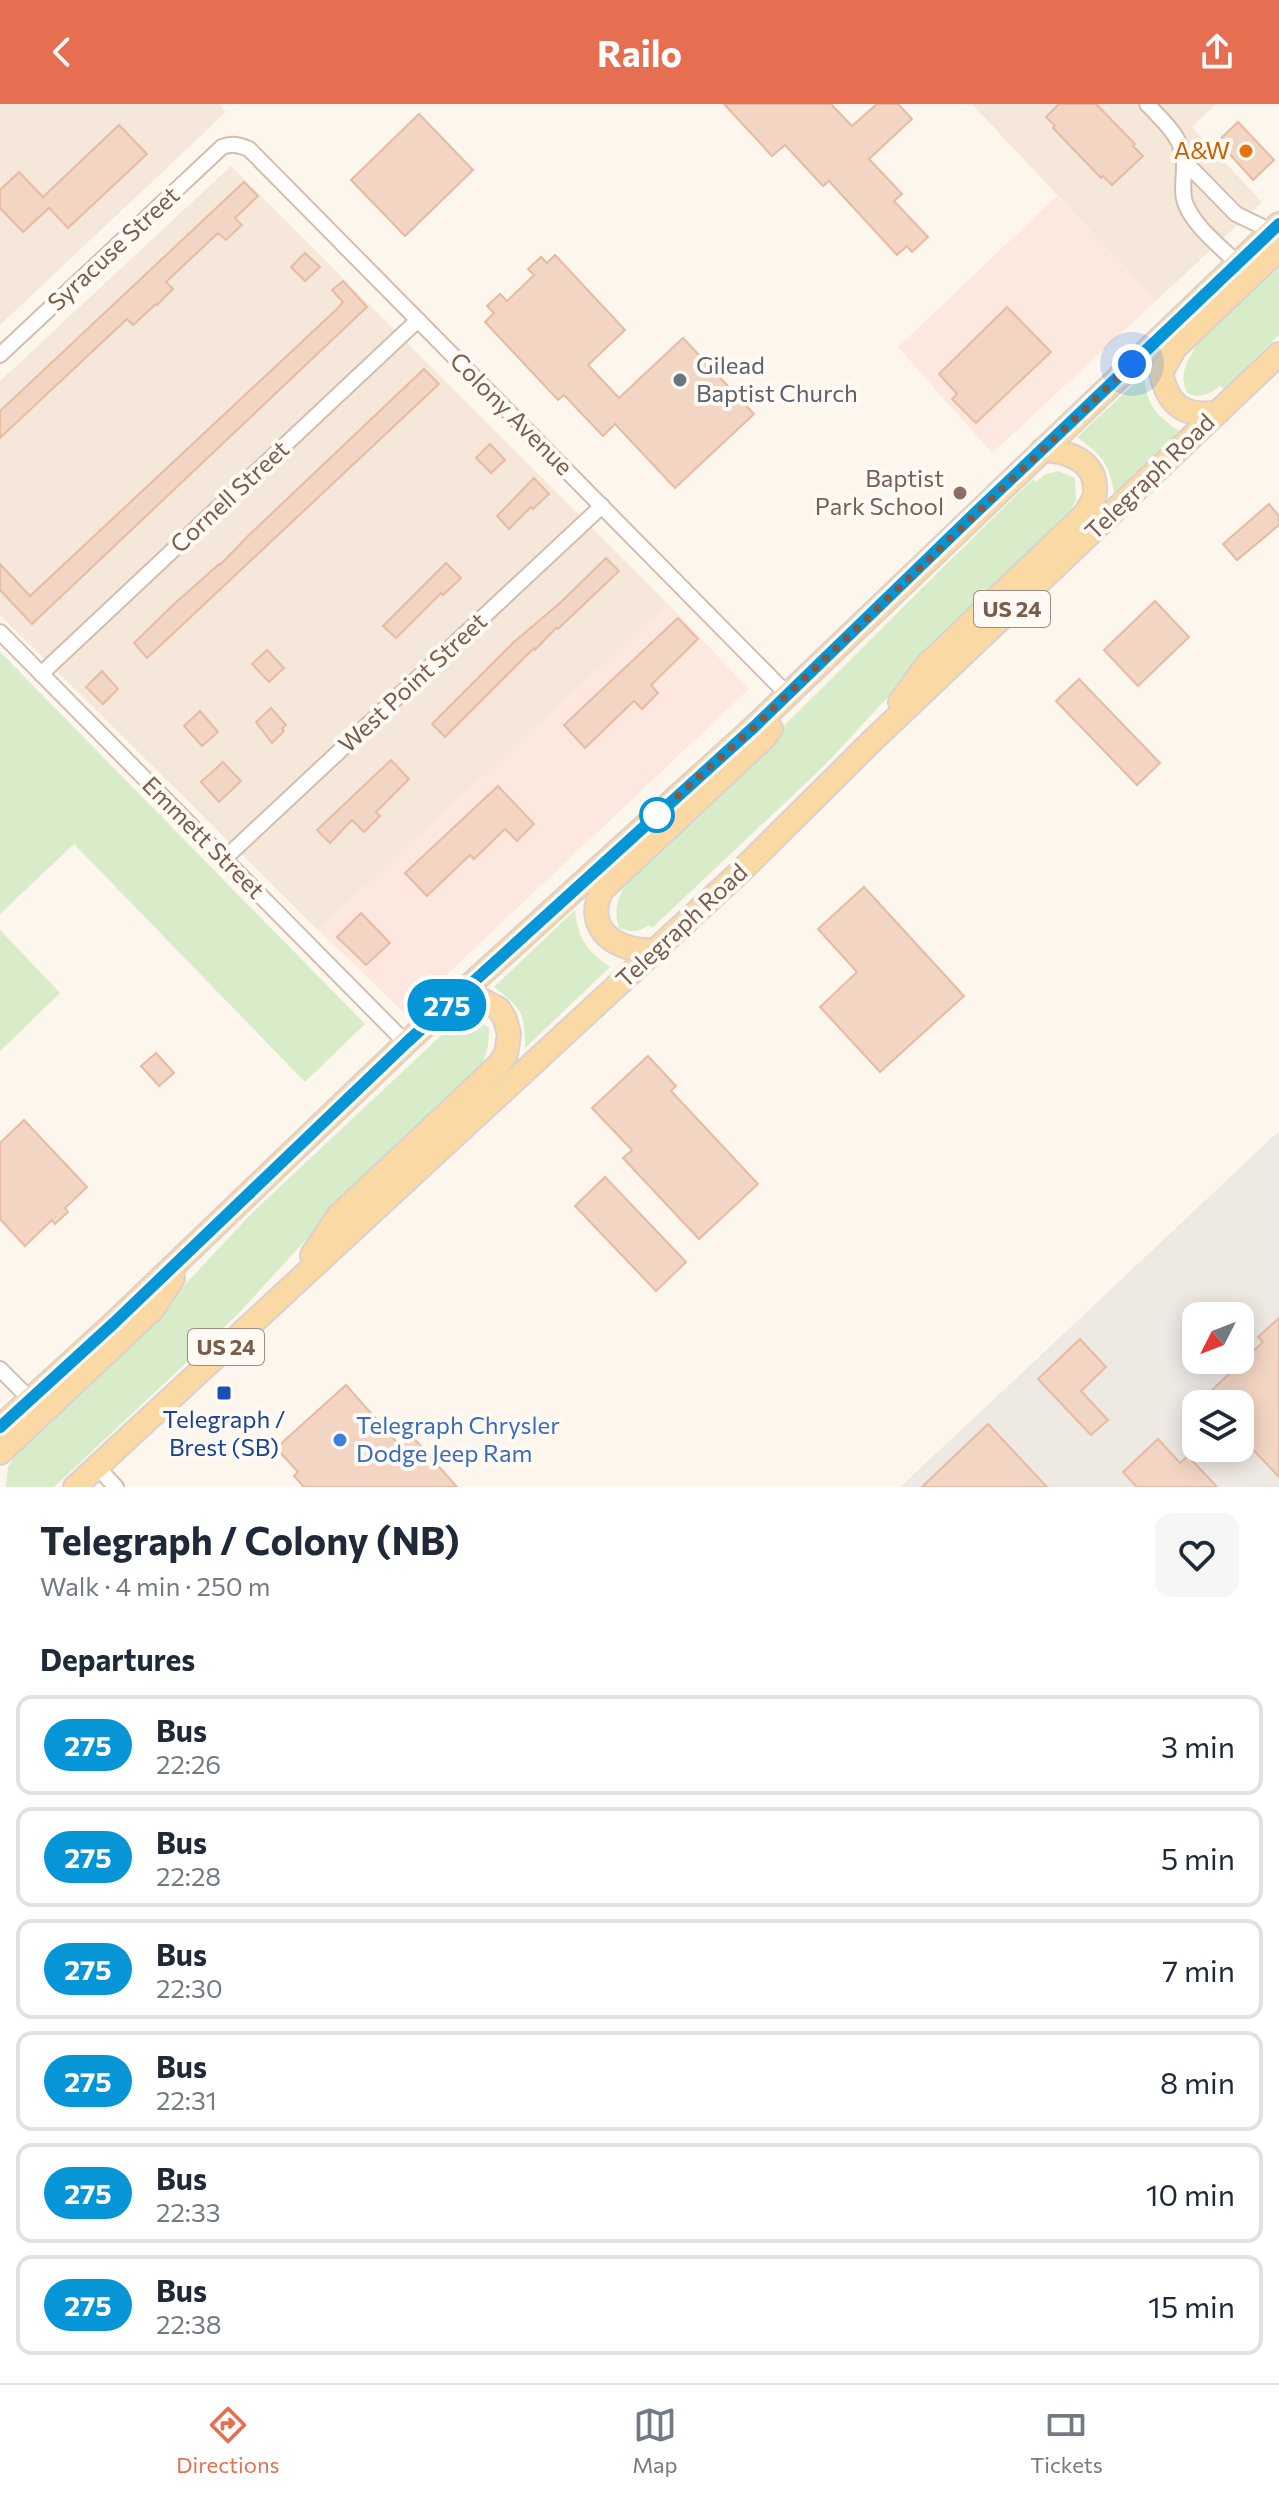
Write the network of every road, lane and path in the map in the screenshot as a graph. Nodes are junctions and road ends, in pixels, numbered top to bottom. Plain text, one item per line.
1 (1147, 104) edge
2 (228, 144) joint
3 (1184, 161) junction
4 (1276, 235) edge
5 (1237, 263) junction
6 (418, 320) junction
7 (1279, 354) edge
8 (0, 355) edge
9 (1218, 412) junction
10 (1042, 450) junction
11 (602, 506) junction
12 (0, 632) edge
13 (41, 674) junction
14 (808, 675) junction
15 (788, 695) junction
16 (871, 742) junction
17 (224, 859) junction
18 (656, 950) junction
19 (453, 1000) junction
20 (406, 1043) junction
21 (199, 1241) junction
22 (292, 1286) junction
23 (0, 1369) edge
24 (31, 1400) junction
25 (0, 1427) edge
26 (0, 1453) edge
27 (97, 1467) junction
28 (75, 1487) edge
29 (116, 1487) edge

1 - 3 street
2 - 6 street, Colony Avenue
2 - 8 street, Syracuse Street
3 - 4 street
3 - 5 street
4 - 5 main road
4 - 9 main road
5 - 10 main road
6 - 11 street, Colony Avenue
6 - 13 street, Cornell Street
7 - 9 main road, Telegraph Road / US 24
9 - 16 main road, Telegraph Road / US 24
10 - 14 main road
10 - 16 main road
11 - 15 street, Colony Avenue
11 - 17 street, West Point Street
12 - 13 street, Emmett Street
13 - 17 street, Emmett Street
14 - 15 main road
14 - 18 main road
15 - 19 main road
16 - 18 main road, Telegraph Road / US 24
17 - 20 street, Emmett Street
18 - 22 main road, Telegraph Road / US 24
19 - 20 main road
19 - 22 main road
20 - 21 main road
21 - 24 main road
21 - 26 main road
22 - 27 main road, Telegraph Road / US 24
23 - 24 street
24 - 25 main road
27 - 28 main road, Telegraph Road / US 24
27 - 29 street

